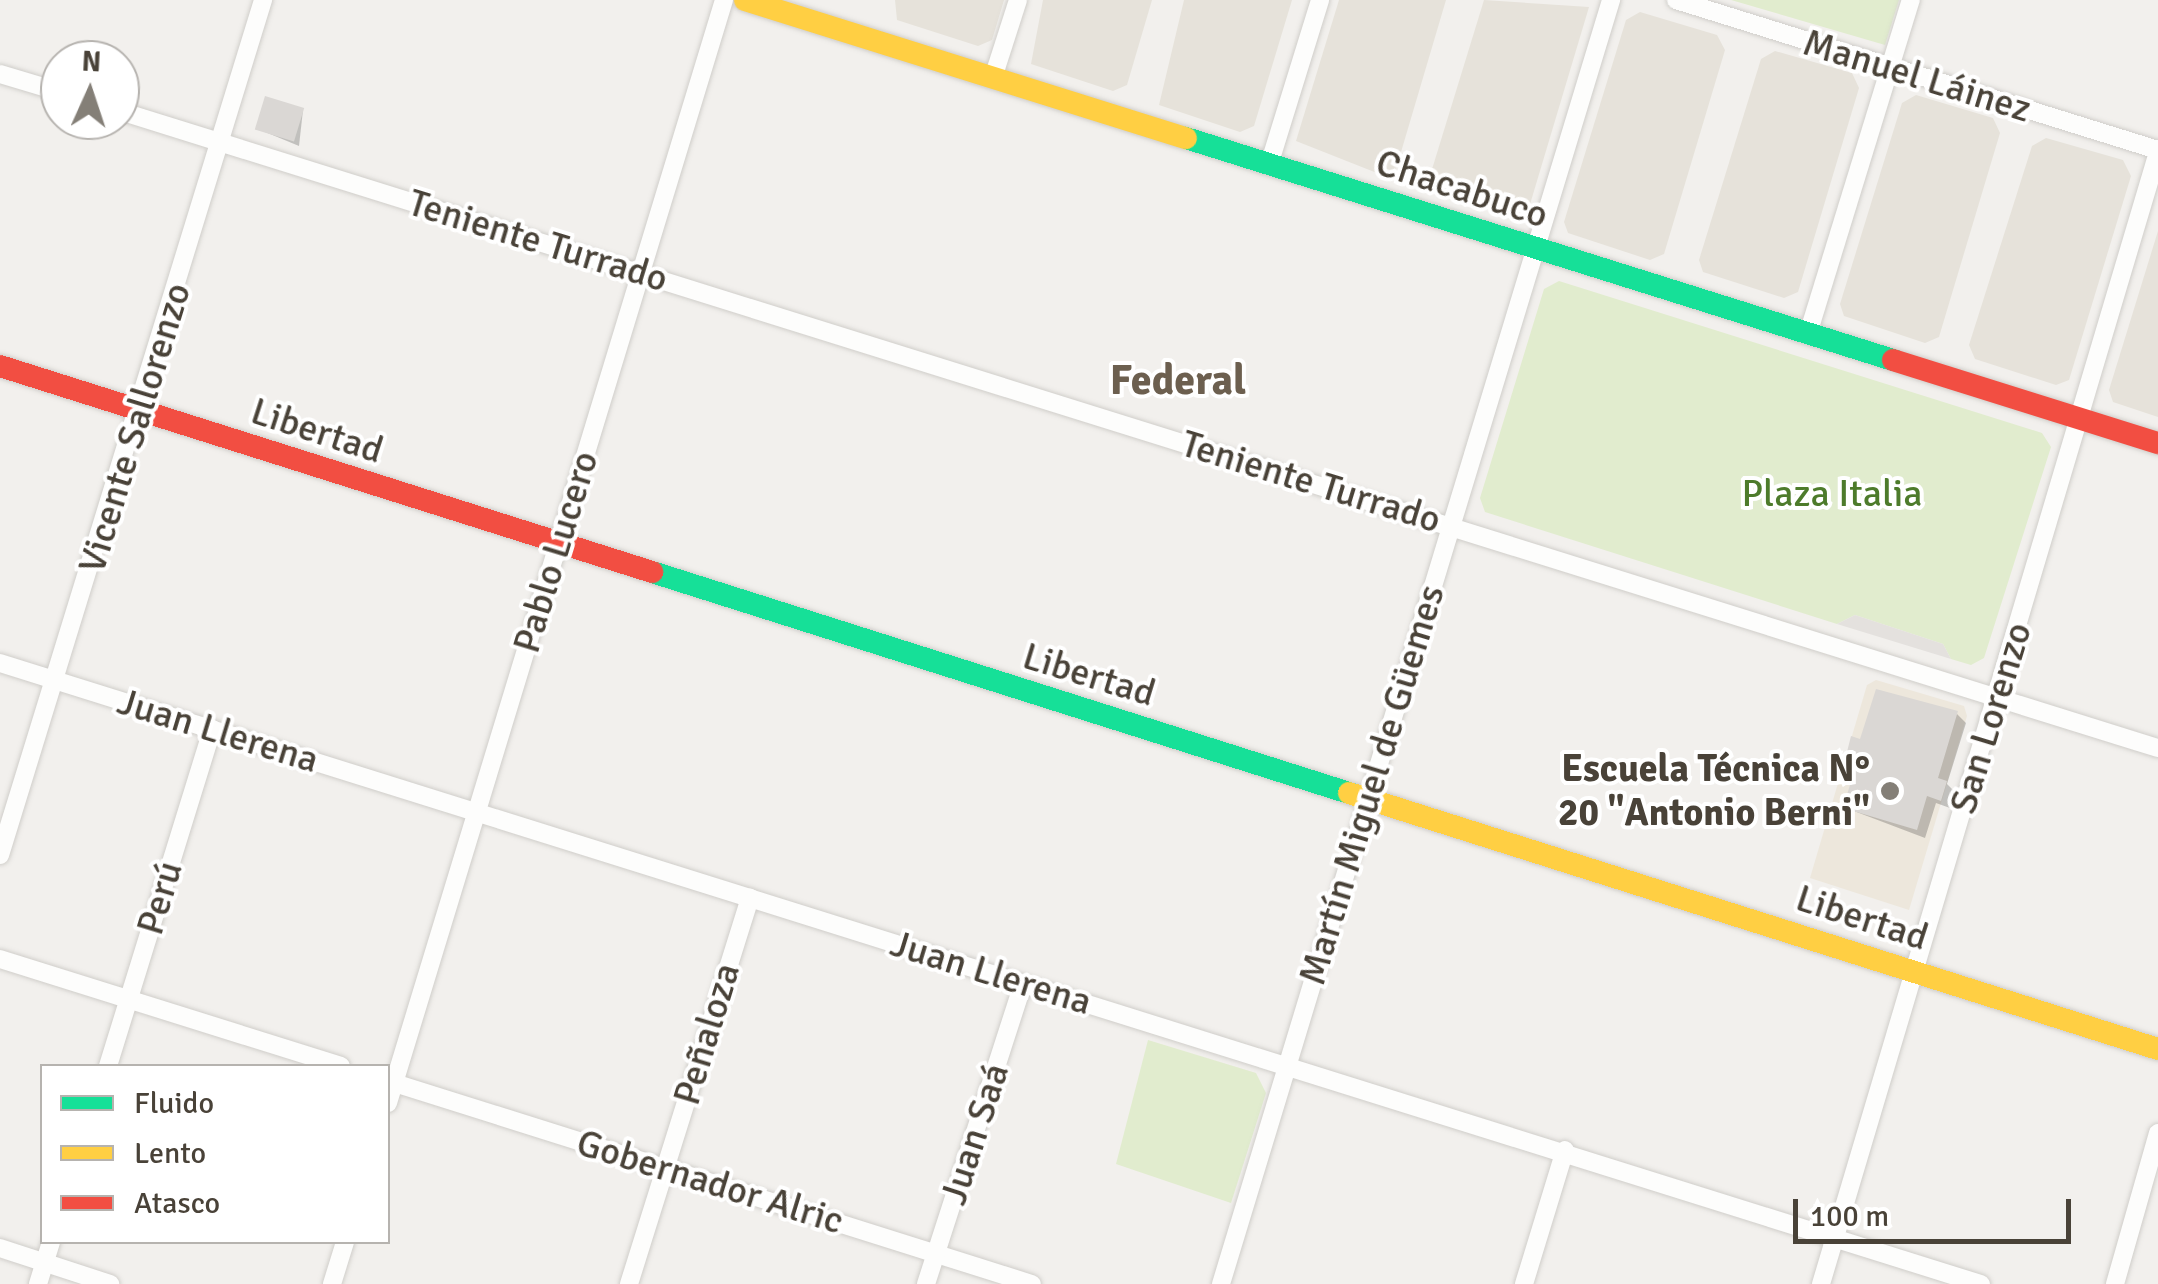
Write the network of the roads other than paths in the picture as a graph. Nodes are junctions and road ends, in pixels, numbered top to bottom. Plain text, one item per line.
1 (263, 0) edge
2 (724, 0) edge
3 (746, 0) edge
4 (1018, 0) edge
5 (1320, 0) edge
6 (1612, 0) edge
7 (1676, 0) edge
8 (1911, 0) edge
9 (1891, 68) junction
10 (0, 74) edge
11 (993, 78) junction
12 (40, 86) edge
13 (140, 117) edge
14 (222, 142) junction
15 (2158, 151) edge
16 (1270, 165) junction
17 (1538, 250) junction
18 (642, 273) junction
19 (1808, 334) junction
20 (0, 366) edge
21 (138, 409) junction
22 (2079, 419) junction
23 (2158, 444) edge
24 (1451, 526) junction
25 (557, 547) junction
26 (0, 663) edge
27 (58, 682) junction
28 (1998, 698) junction
29 (212, 729) junction
30 (2158, 748) edge
31 (1368, 799) junction
32 (477, 812) junction
33 (0, 855) edge
34 (750, 898) junction
35 (0, 959) edge
36 (1914, 971) junction
37 (1023, 984) junction
38 (130, 1000) junction
39 (2158, 1049) edge
40 (109, 1064) edge
41 (335, 1064) edge
42 (1287, 1065) junction
43 (391, 1082) edge
44 (2158, 1133) edge
45 (1565, 1150) junction
46 (665, 1168) junction
47 (1835, 1237) junction
48 (50, 1244) edge
49 (344, 1244) edge
50 (0, 1248) edge
51 (936, 1254) junction
52 (44, 1263) junction
53 (38, 1284) edge
54 (110, 1284) edge
55 (332, 1284) edge
56 (629, 1284) edge
57 (926, 1284) edge
58 (1032, 1284) edge
59 (1221, 1284) edge
60 (1524, 1284) edge
61 (1820, 1284) edge
62 (1981, 1284) edge
63 (2115, 1284) edge

1 - 14 street, Vicente Sallorenzo
2 - 18 street, Pablo Lucero
3 - 11 street, Chacabuco
4 - 11 street
5 - 16 street
6 - 17 street, Martín Miguel de Güemes
7 - 9 street, Manuel Láinez
8 - 9 street
9 - 15 street, Manuel Láinez
9 - 19 street
10 - 12 street
11 - 16 street, Chacabuco
13 - 14 street, Teniente Turrado
14 - 18 street, Teniente Turrado
14 - 21 street, Vicente Sallorenzo
15 - 22 street, San Lorenzo
16 - 17 street, Chacabuco
17 - 19 street, Chacabuco
17 - 24 street, Martín Miguel de Güemes
18 - 24 street, Teniente Turrado
18 - 25 street, Pablo Lucero
19 - 22 street, Chacabuco
20 - 21 street, Libertad
21 - 25 street, Libertad
21 - 27 street, Vicente Sallorenzo
22 - 23 street, Chacabuco
22 - 28 street, San Lorenzo
24 - 28 street, Teniente Turrado
24 - 31 street, Martín Miguel de Güemes
25 - 31 street, Libertad
25 - 32 street, Pablo Lucero
26 - 27 street, Juan Llerena
27 - 29 street, Juan Llerena
27 - 33 street, Vicente Sallorenzo
28 - 30 street, Teniente Turrado
28 - 36 street, San Lorenzo
29 - 32 street, Juan Llerena
29 - 38 street, Perú
31 - 36 street, Libertad
31 - 42 street, Martín Miguel de Güemes
32 - 34 street, Juan Llerena
32 - 43 street, Pablo Lucero
34 - 37 street, Juan Llerena
34 - 46 street, Peñaloza
35 - 38 street
36 - 39 street, Libertad
36 - 47 street, San Lorenzo
37 - 42 street, Juan Llerena
37 - 51 street, Juan Saá
38 - 40 street, Perú
38 - 41 street
42 - 45 street, Juan Llerena
42 - 59 street, Martín Miguel de Güemes
43 - 46 street, Gobernador Alric
44 - 63 street
45 - 47 street, Juan Llerena
45 - 60 street
46 - 51 street, Gobernador Alric
46 - 56 street, Peñaloza
47 - 61 street, San Lorenzo
47 - 62 street, Juan Llerena
48 - 52 street
49 - 55 street
50 - 52 street
51 - 57 street, Juan Saá
51 - 58 street, Gobernador Alric
52 - 53 street
52 - 54 street

